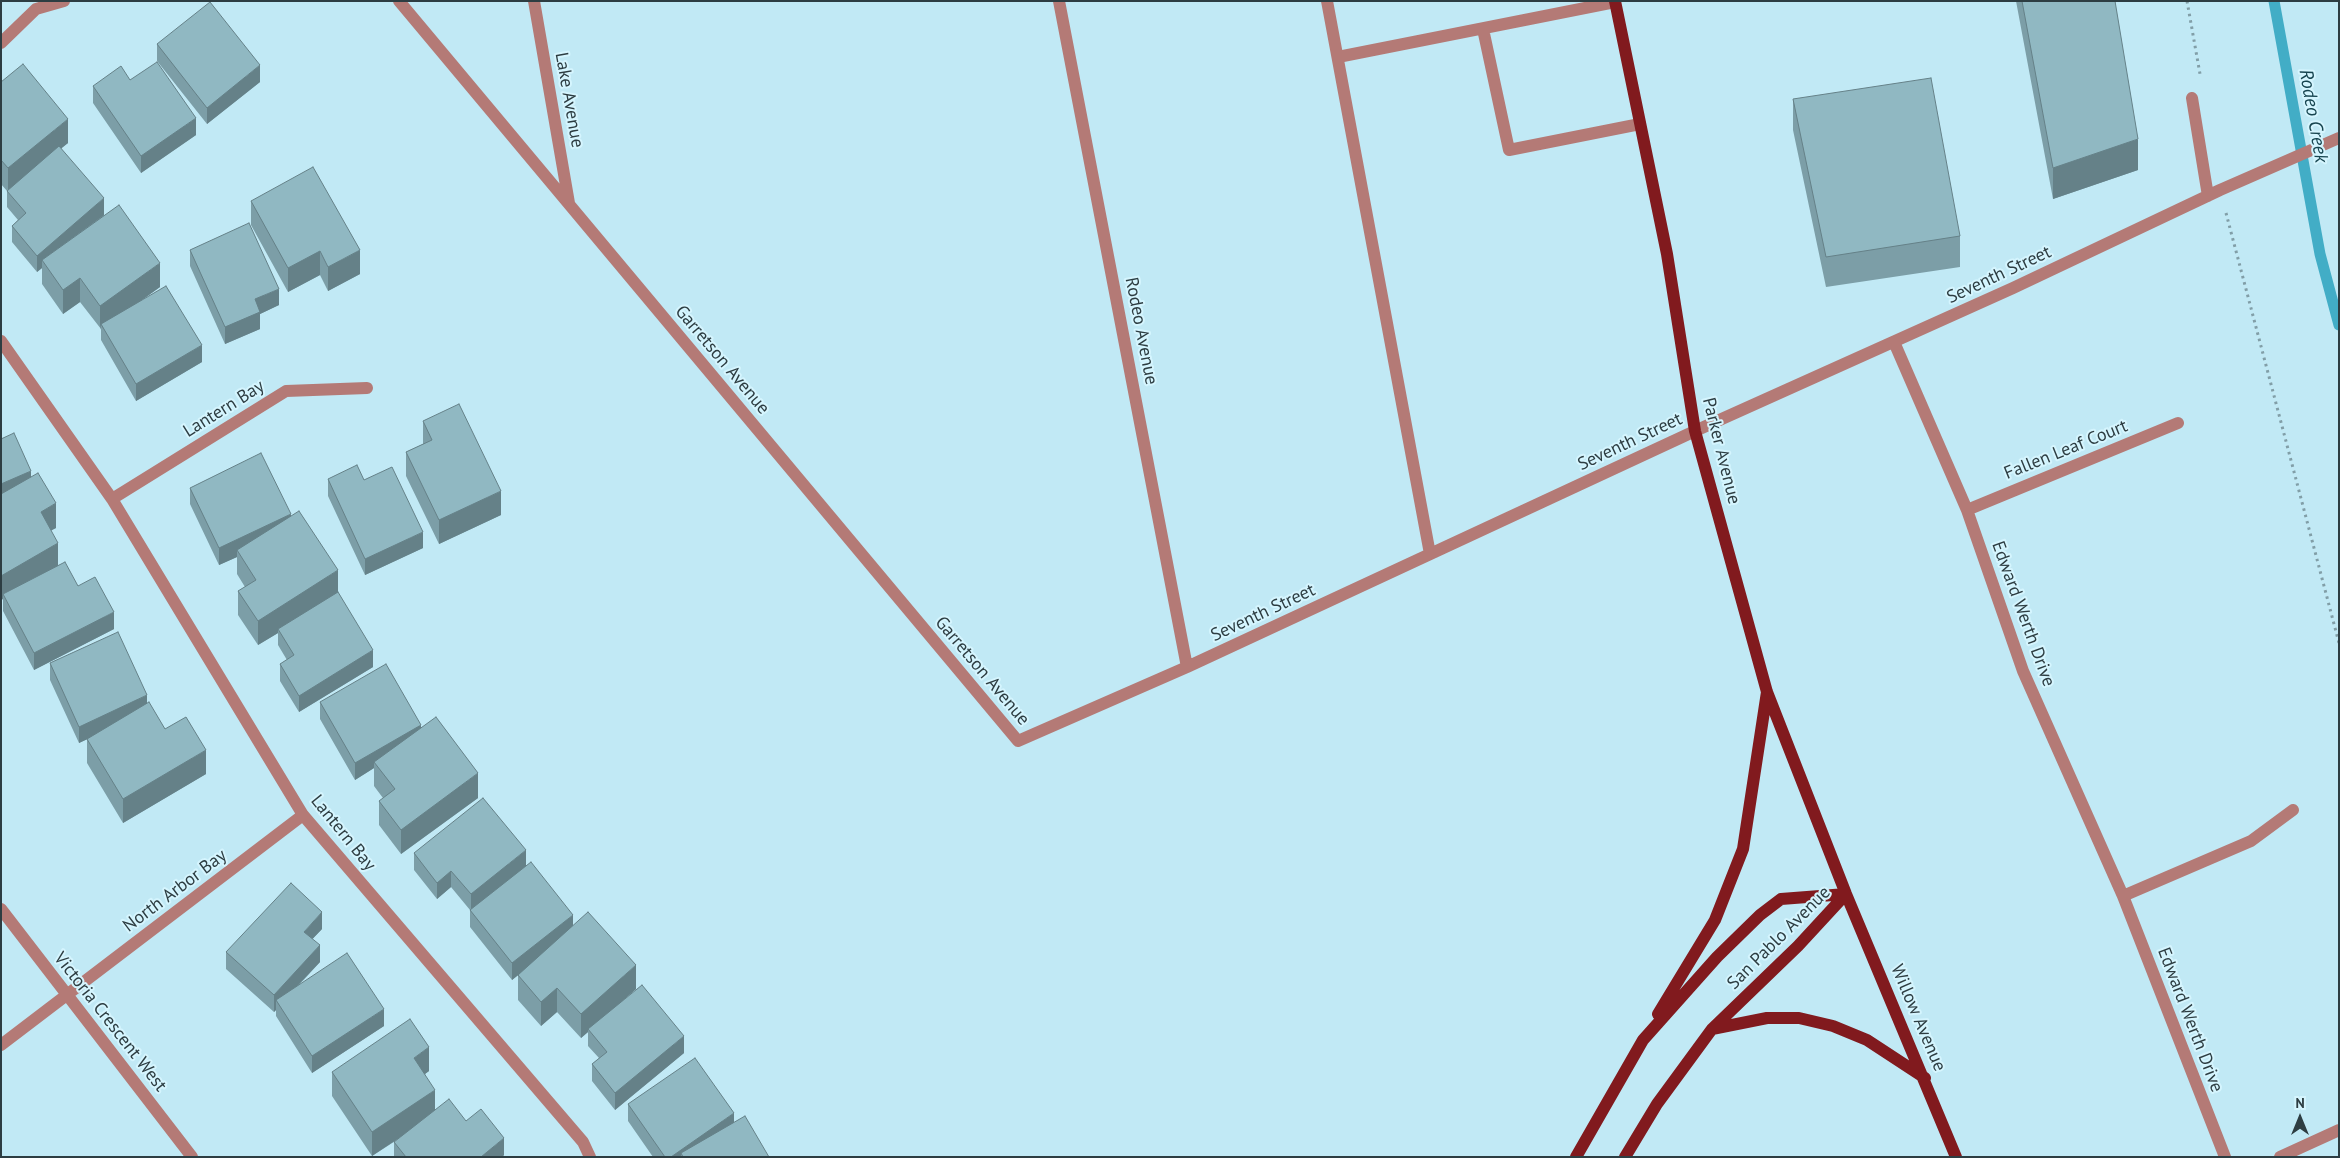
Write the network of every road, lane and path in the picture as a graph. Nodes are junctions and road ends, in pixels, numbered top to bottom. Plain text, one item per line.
1 (64, 1) edge
2 (399, 1) edge
3 (534, 1) edge
4 (1059, 1) edge
5 (1327, 1) edge
6 (1615, 1) edge
7 (2187, 1) edge
8 (1483, 29) junction
9 (1, 43) edge
10 (1338, 57) junction
11 (2200, 77) dead end
12 (2192, 98) dead end
13 (1640, 124) junction
14 (2338, 139) edge
15 (2220, 190) junction
16 (2208, 196) junction
17 (569, 204) junction
18 (1, 341) edge
19 (1894, 342) junction
20 (367, 388) dead end
21 (2178, 423) dead end
22 (1695, 431) junction
23 (112, 500) junction
24 (1967, 510) junction
25 (1430, 554) junction
26 (2339, 643) edge
27 (1187, 667) junction
28 (1767, 692) junction
29 (1018, 741) joint
30 (2293, 810) dead end
31 (303, 815) junction
32 (1846, 894) junction
33 (2123, 896) junction
34 (1, 909) edge
35 (67, 995) junction
36 (1712, 1030) junction
37 (1642, 1040) junction
38 (1, 1045) edge
39 (1925, 1078) junction
40 (2339, 1130) edge
41 (192, 1157) edge
42 (590, 1157) edge
43 (1576, 1157) edge
44 (1626, 1157) edge
45 (1956, 1157) edge
46 (2225, 1157) edge
47 (2280, 1157) edge

1 - 9 street
2 - 17 street, Garretson Avenue
3 - 17 street, Lake Avenue
4 - 27 street, Rodeo Avenue
5 - 10 street
6 - 8 street
6 - 13 main road, Parker Avenue
7 - 11 path
8 - 10 street
8 - 13 street
10 - 25 street
12 - 16 street
13 - 22 main road, Parker Avenue
14 - 15 street, Seventh Street
15 - 16 street, Seventh Street
15 - 26 path
16 - 19 street, Seventh Street
17 - 29 street, Garretson Avenue
18 - 23 street, Lantern Bay
19 - 22 street, Seventh Street
19 - 24 street, Edward Werth Drive
20 - 23 street, Lantern Bay
21 - 24 street, Fallen Leaf Court
22 - 25 street, Seventh Street
22 - 28 main road, Parker Avenue
23 - 31 street, Lantern Bay
24 - 33 street, Edward Werth Drive
25 - 27 street, Seventh Street
27 - 29 street, Seventh Street
28 - 32 main road, Parker Avenue
28 - 37 main road
30 - 33 street
31 - 35 street, North Arbor Bay
31 - 42 street, Lantern Bay
32 - 36 main road, San Pablo Avenue
32 - 37 main road, San Pablo Avenue
32 - 39 main road, Willow Avenue
33 - 46 street, Edward Werth Drive
34 - 35 street, Victoria Crescent West
35 - 38 street, North Arbor Bay
35 - 41 street, Victoria Crescent West
36 - 39 main road
36 - 44 main road, San Pablo Avenue
37 - 43 main road, San Pablo Avenue
39 - 45 main road, Willow Avenue
40 - 47 street

